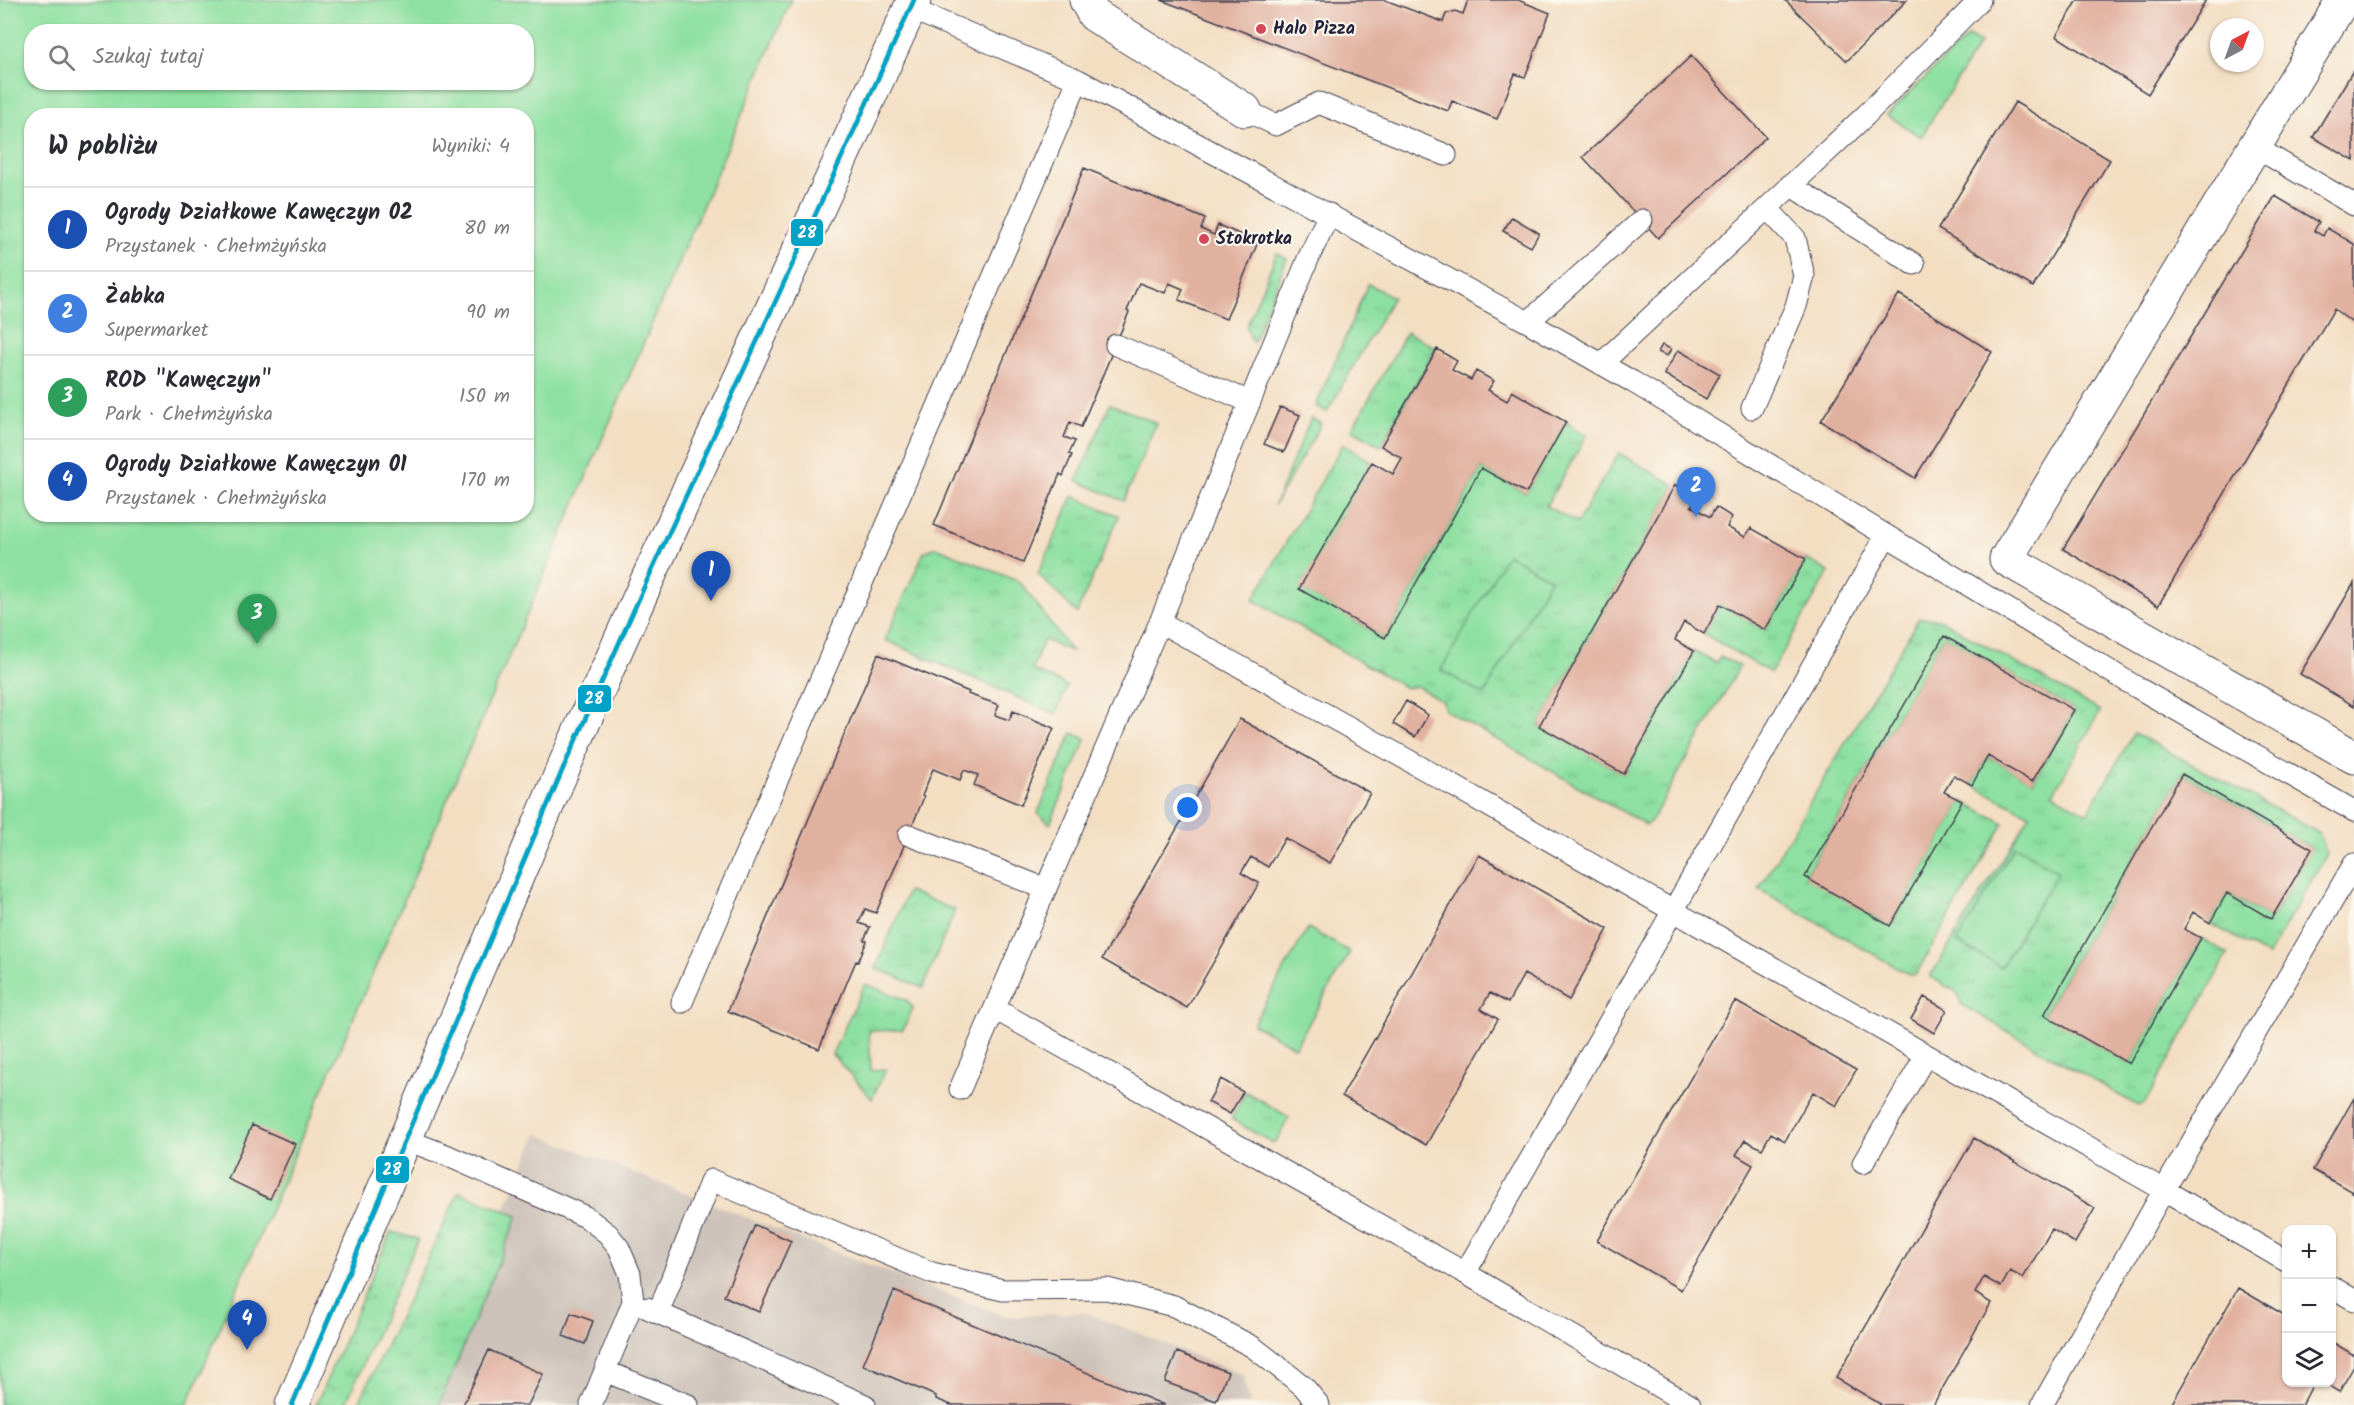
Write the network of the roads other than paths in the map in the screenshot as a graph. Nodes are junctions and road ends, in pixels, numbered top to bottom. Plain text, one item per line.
1 (1086, 0) edge
2 (1980, 0) edge
3 (2343, 0) edge
4 (913, 4) edge
5 (1078, 80) junction
6 (1245, 110) joint
7 (2255, 147) junction
8 (1446, 155) dead end
9 (1790, 185) junction
10 (2354, 205) edge
11 (1767, 208) junction
12 (1329, 214) junction
13 (1642, 220) dead end
14 (1914, 264) dead end
15 (1528, 322) junction
16 (1116, 345) dead end
17 (1601, 364) junction
18 (1250, 402) junction
19 (1752, 408) dead end
20 (1886, 536) junction
21 (1160, 622) junction
22 (2354, 758) edge
23 (2354, 811) edge
24 (909, 835) dead end
25 (2354, 864) edge
26 (1046, 889) junction
27 (1673, 912) junction
28 (682, 1002) dead end
29 (994, 1009) junction
30 (1926, 1056) junction
31 (960, 1089) dead end
32 (404, 1139) junction
33 (1863, 1163) dead end
34 (2164, 1190) junction
35 (2282, 1259) edge
36 (1465, 1273) junction
37 (2336, 1290) edge
38 (2354, 1300) edge
39 (633, 1302) junction
40 (658, 1313) junction
41 (605, 1371) junction
42 (292, 1405) edge
43 (591, 1405) edge
44 (688, 1405) edge
45 (865, 1405) edge
46 (1319, 1405) edge
47 (1690, 1405) edge
48 (2042, 1405) edge

1 - 6 street
2 - 9 lane
3 - 7 street
4 - 5 lane
4 - 32 street
5 - 12 lane
5 - 28 lane
6 - 8 lane
7 - 10 lane
7 - 22 street
9 - 11 lane
9 - 14 lane
11 - 17 lane
11 - 19 lane
12 - 15 lane
12 - 18 lane
13 - 15 lane
15 - 17 lane
16 - 18 lane
17 - 20 lane
18 - 21 lane
20 - 23 lane
20 - 27 lane
21 - 26 lane
21 - 27 lane
24 - 26 lane
25 - 34 lane
26 - 29 lane
27 - 30 lane
27 - 36 lane
29 - 31 lane
29 - 36 lane
30 - 33 lane
30 - 34 lane
32 - 39 lane
32 - 42 street
34 - 35 lane
34 - 48 lane
36 - 47 lane
37 - 38 lane
39 - 40 lane
39 - 41 lane
40 - 45 lane
40 - 46 lane
41 - 43 lane
41 - 44 lane

